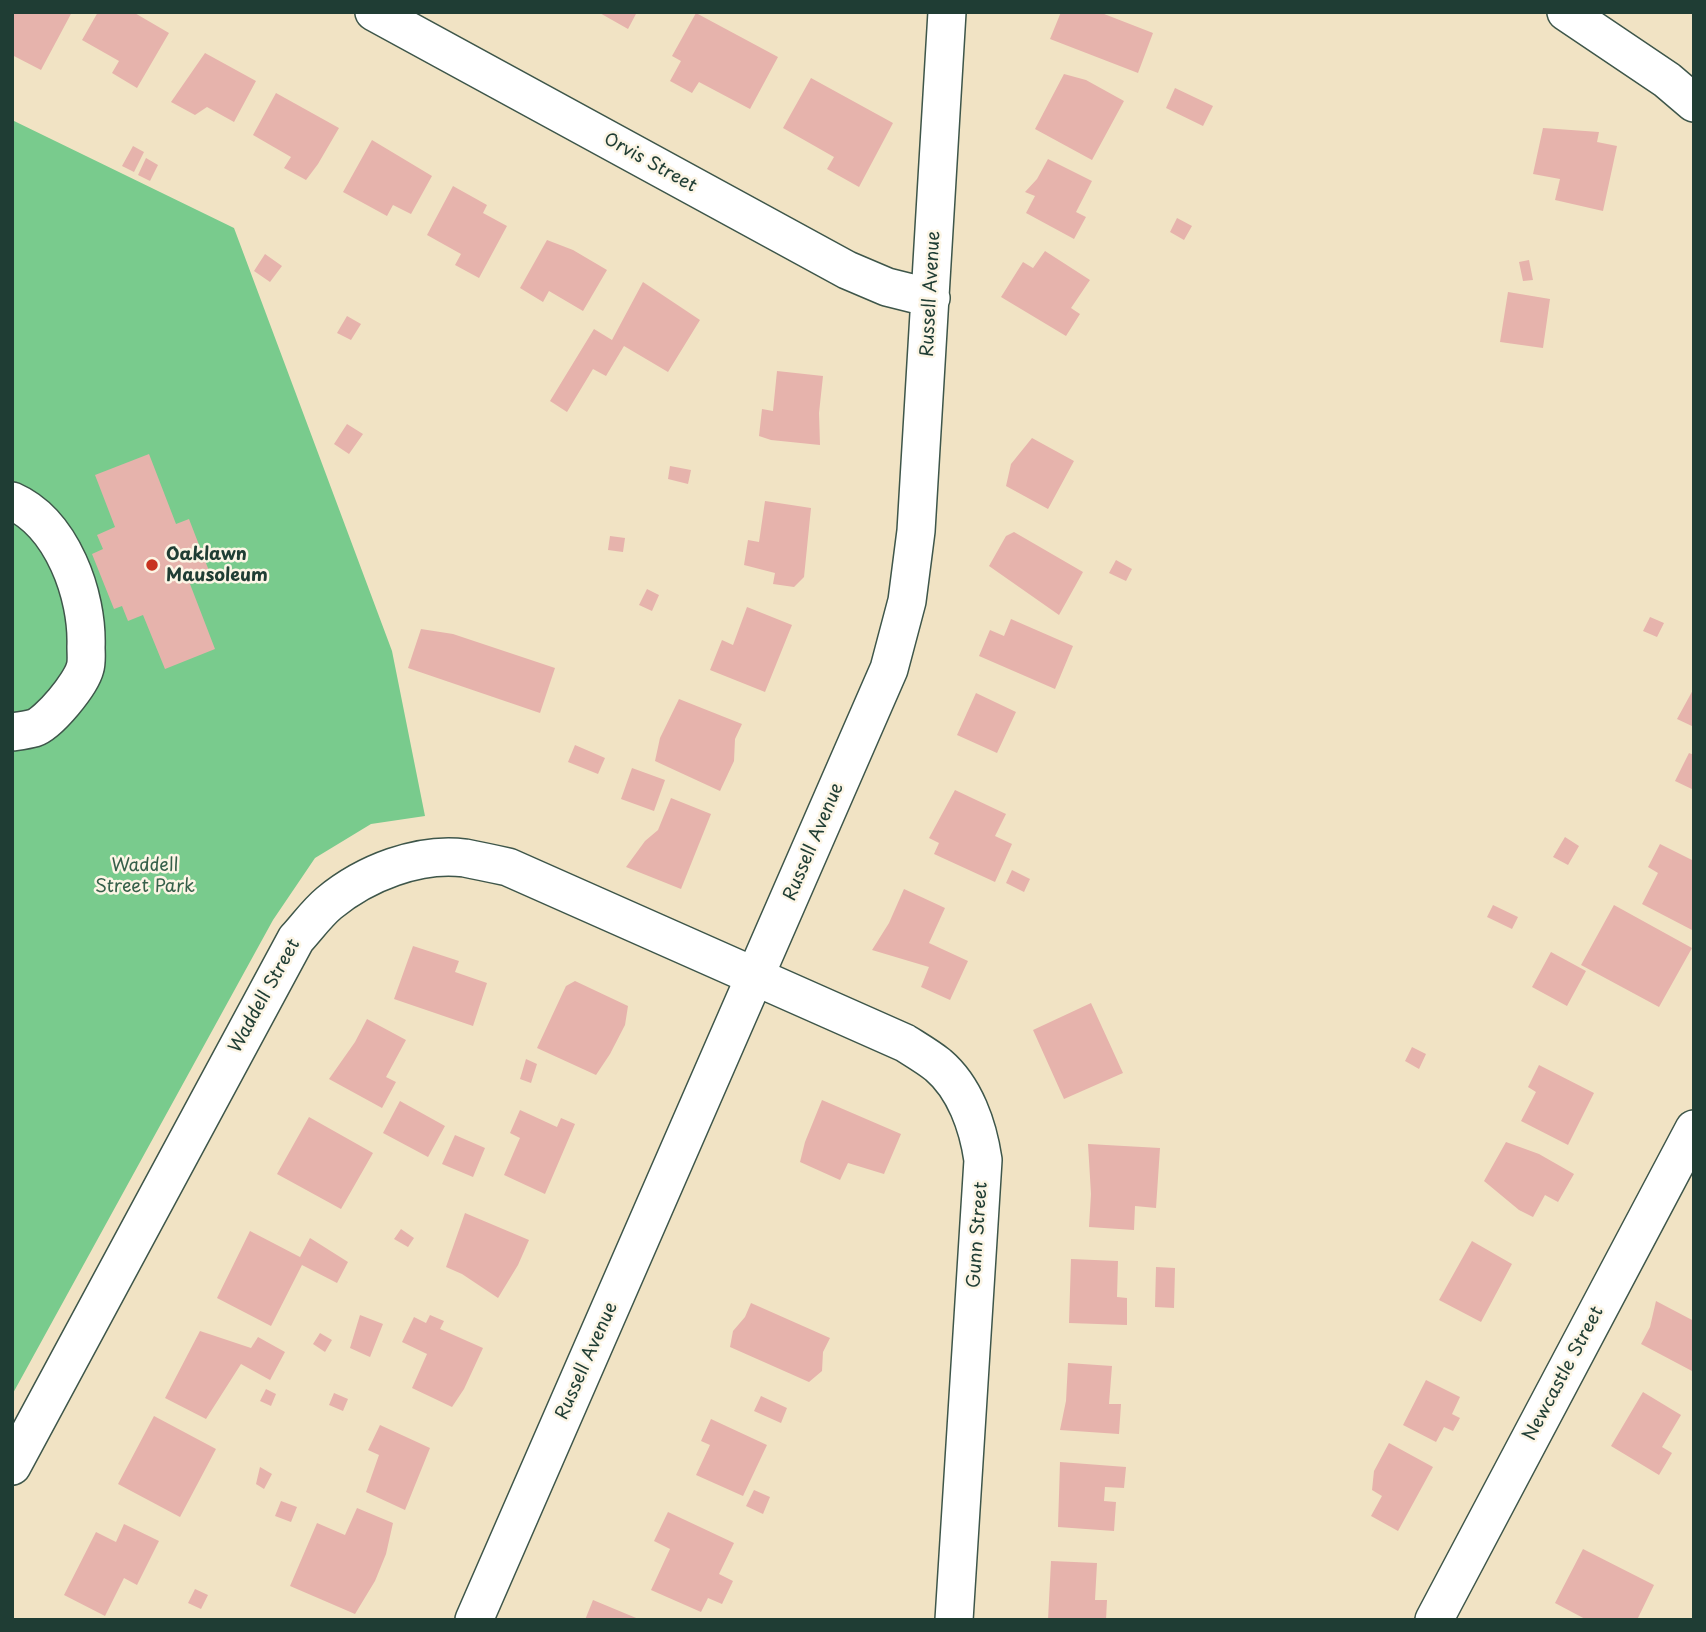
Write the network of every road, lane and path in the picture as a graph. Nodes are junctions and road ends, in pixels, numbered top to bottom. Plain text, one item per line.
1 (374, 12) edge
2 (947, 12) edge
3 (1566, 12) edge
4 (1694, 103) edge
5 (932, 298) junction
6 (13, 498) edge
7 (12, 732) edge
8 (756, 976) junction
9 (1694, 1129) edge
10 (12, 1466) edge
11 (474, 1620) edge
12 (954, 1620) edge
13 (1434, 1620) edge

1 - 5 street, Orvis Street
2 - 5 street, Russell Avenue
3 - 4 street
5 - 8 street, Russell Avenue
6 - 7 street
8 - 10 street, Waddell Street
8 - 11 street, Russell Avenue
8 - 12 street, Gunn Street
9 - 13 street, Newcastle Street

